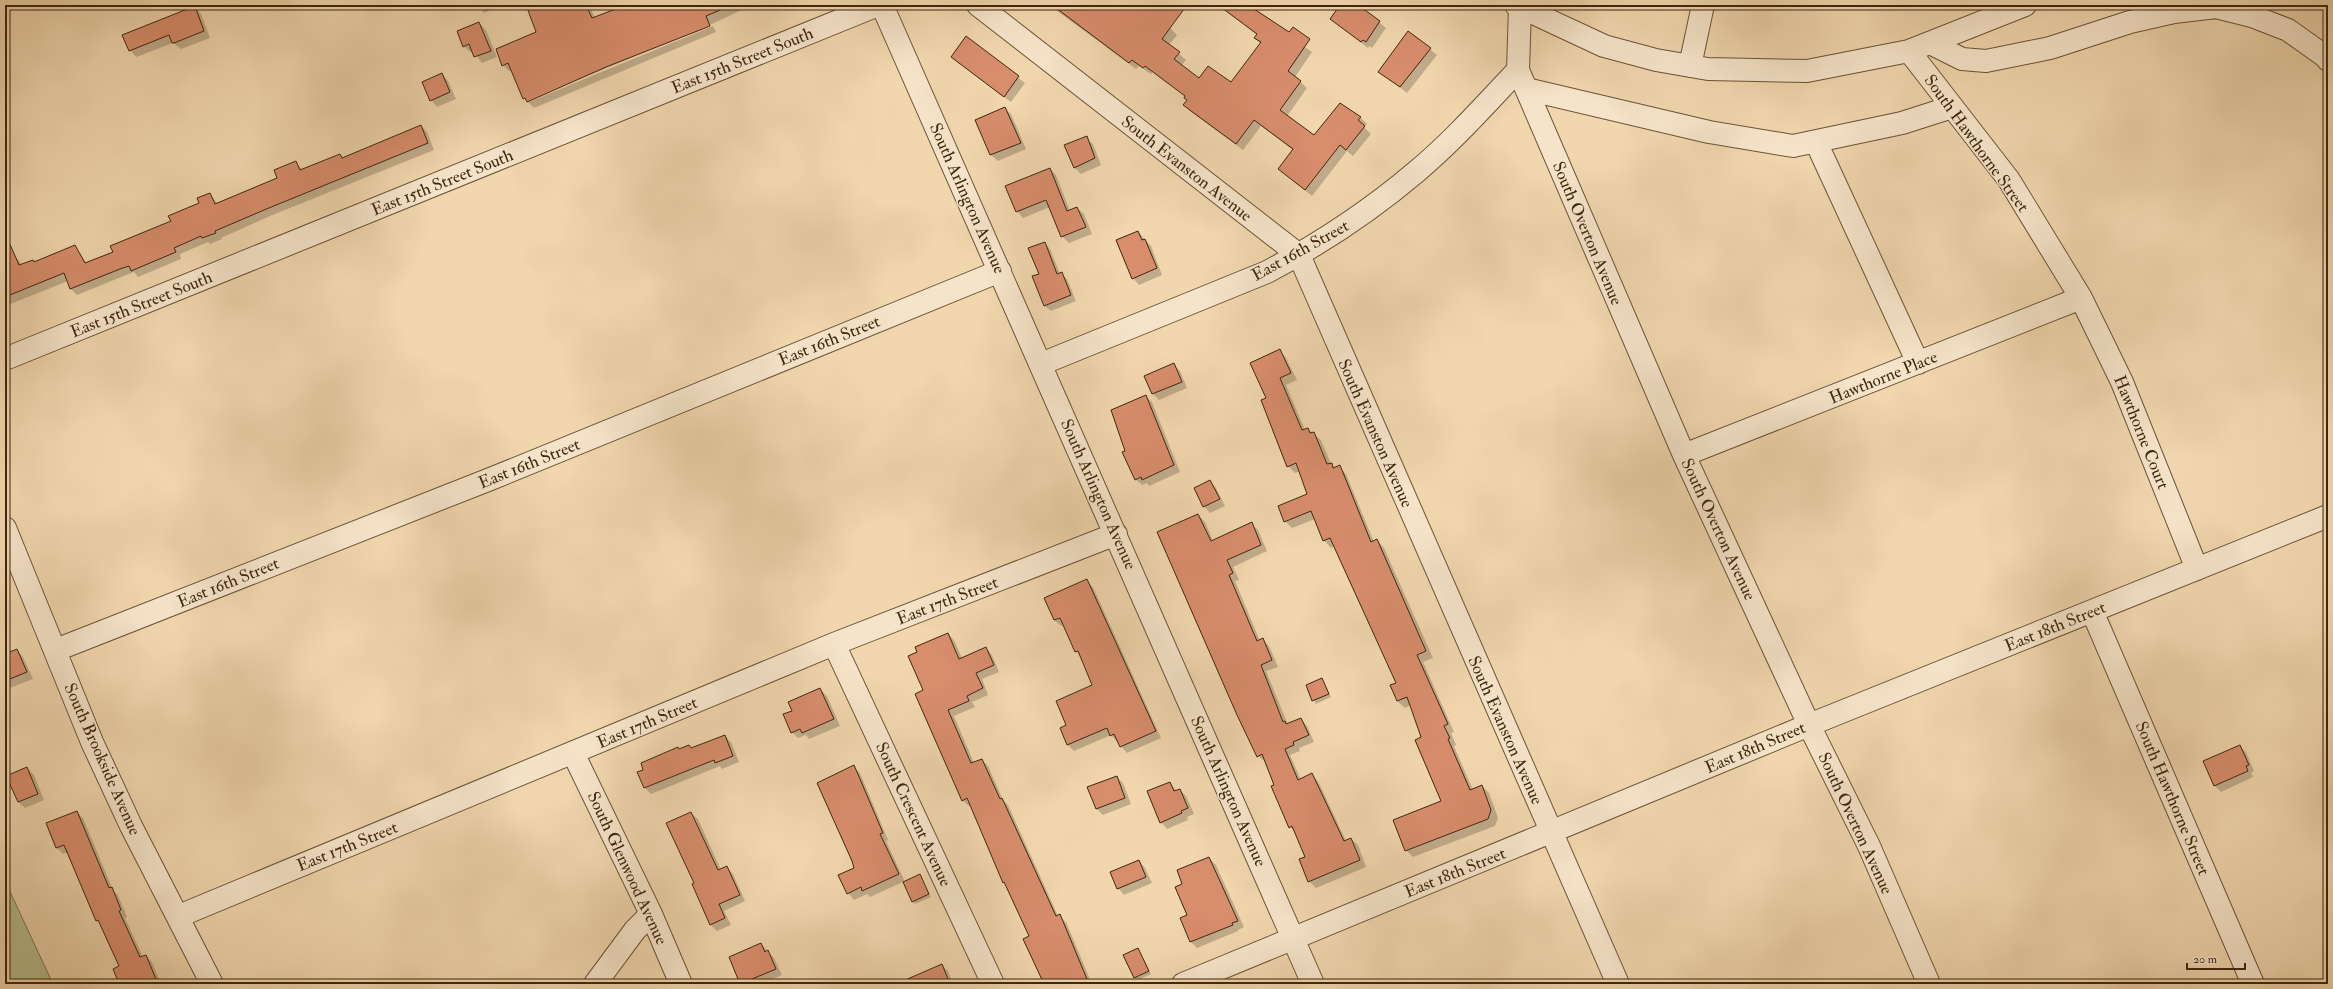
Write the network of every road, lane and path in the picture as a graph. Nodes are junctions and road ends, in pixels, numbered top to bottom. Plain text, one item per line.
1 (878, 5) edge
2 (882, 5) edge
3 (978, 5) edge
4 (1703, 5) edge
5 (2025, 5) edge
6 (1518, 6) edge
7 (1930, 43) junction
8 (1909, 52) junction
9 (2328, 60) edge
10 (1690, 66) junction
11 (1522, 80) junction
12 (1952, 107) junction
13 (1816, 142) junction
14 (1299, 255) junction
15 (1000, 271) junction
16 (2081, 298) junction
17 (5, 359) edge
18 (1918, 362) junction
19 (1041, 364) junction
20 (1684, 455) junction
21 (2328, 516) edge
22 (5, 528) edge
23 (1116, 534) junction
24 (2197, 569) junction
25 (2092, 611) junction
26 (834, 644) junction
27 (56, 650) junction
28 (1809, 724) junction
29 (573, 753) junction
30 (1550, 832) junction
31 (651, 914) junction
32 (179, 916) junction
33 (1294, 938) junction
34 (212, 984) edge
35 (595, 984) edge
36 (681, 984) edge
37 (993, 984) edge
38 (1183, 984) edge
39 (1313, 984) edge
40 (1618, 984) edge
41 (1929, 984) edge
42 (2253, 984) edge

1 - 17 street, East 15th Street South
2 - 15 street, South Arlington Avenue
3 - 14 street, South Evanston Avenue
4 - 10 street
5 - 7 street
6 - 10 street
6 - 11 street
7 - 8 street
7 - 9 street
8 - 10 street
8 - 12 street, South Hawthorne Street
11 - 13 street
11 - 14 street, East 16th Street
11 - 20 street, South Overton Avenue
12 - 13 street
12 - 16 street, South Hawthorne Street
13 - 18 street
14 - 19 street, East 16th Street
14 - 30 street, South Evanston Avenue
15 - 19 street, South Arlington Avenue
15 - 27 street, East 16th Street
16 - 18 street, Hawthorne Place
16 - 24 street, Hawthorne Court
18 - 20 street, Hawthorne Place
19 - 23 street, South Arlington Avenue
20 - 28 street, South Overton Avenue
21 - 24 street, East 18th Street
22 - 27 street, South Brookside Avenue
23 - 26 street, East 17th Street
23 - 33 street, South Arlington Avenue
24 - 25 street, East 18th Street
25 - 28 street, East 18th Street
25 - 42 street, South Hawthorne Street
26 - 29 street, East 17th Street
26 - 37 street, South Crescent Avenue
27 - 32 street, South Brookside Avenue
28 - 30 street, East 18th Street
28 - 41 street, South Overton Avenue
29 - 31 street, South Glenwood Avenue
29 - 32 street, East 17th Street
30 - 33 street, East 18th Street
30 - 40 street, South Evanston Avenue
31 - 35 street
31 - 36 street, South Glenwood Avenue
32 - 34 street, South Brookside Avenue
33 - 38 street, East 18th Street
33 - 39 street, South Arlington Avenue

